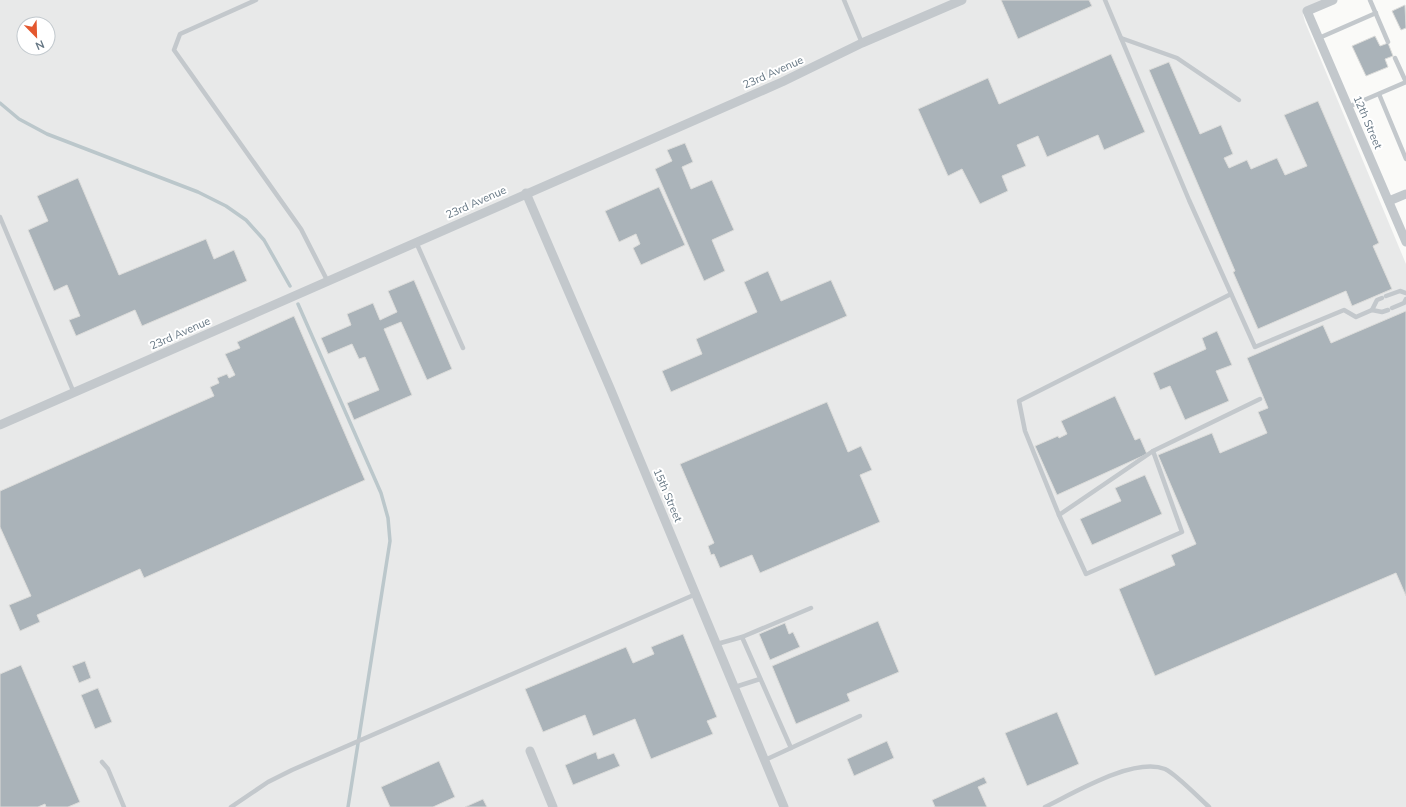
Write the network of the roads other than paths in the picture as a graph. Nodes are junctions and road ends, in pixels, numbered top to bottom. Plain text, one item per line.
1 (256, 0) edge
2 (844, 0) edge
3 (962, 0) edge
4 (1105, 0) edge
5 (1333, 0) edge
6 (1370, 0) edge
7 (1376, 13) junction
8 (1121, 38) junction
9 (1319, 38) junction
10 (1388, 42) dead end
11 (862, 43) junction
12 (1396, 58) dead end
13 (1406, 82) edge
14 (1379, 94) junction
15 (1239, 100) dead end
16 (1348, 107) junction
17 (1406, 159) edge
18 (526, 193) junction
19 (1406, 194) edge
20 (1389, 201) junction
21 (0, 217) edge
22 (416, 241) junction
23 (1406, 242) edge
24 (327, 280) junction
25 (1406, 293) edge
26 (1231, 294) junction
27 (1406, 300) edge
28 (1372, 310) junction
29 (463, 348) dead end
30 (74, 393) junction
31 (1260, 400) dead end
32 (0, 425) edge
33 (1153, 451) junction
34 (1059, 516) junction
35 (696, 594) junction
36 (811, 608) dead end
37 (742, 637) junction
38 (717, 644) junction
39 (760, 679) junction
40 (735, 687) junction
41 (860, 716) dead end
42 (791, 748) junction
43 (530, 751) dead end
44 (765, 760) junction
45 (102, 762) dead end
46 (124, 807) edge
47 (231, 807) edge
48 (553, 807) edge
49 (784, 807) edge
50 (1045, 807) edge
51 (1209, 807) edge

1 - 24 lane
2 - 11 lane
3 - 11 street, 23rd Avenue
4 - 8 lane
5 - 9 street, 12th Street
6 - 7 lane
7 - 9 lane
7 - 10 lane
8 - 15 lane
8 - 26 lane
9 - 16 street, 12th Street
11 - 18 street, 23rd Avenue
12 - 13 lane
13 - 14 lane
14 - 16 lane
14 - 17 lane
16 - 20 street, 12th Street
18 - 22 street, 23rd Avenue
18 - 35 street, 15th Street
19 - 20 street
20 - 23 street, 12th Street
21 - 30 lane
22 - 24 street, 23rd Avenue
22 - 29 lane
24 - 30 street, 23rd Avenue
25 - 28 lane
26 - 28 lane
26 - 34 lane
27 - 28 lane
30 - 32 street, 23rd Avenue
31 - 33 lane
33 - 34 lane
33 - 34 lane
35 - 38 street, 15th Street
35 - 47 lane
36 - 37 lane
37 - 38 lane
37 - 39 lane
38 - 40 street, 15th Street
39 - 40 lane
39 - 42 lane
40 - 44 street, 15th Street
41 - 42 lane
42 - 44 lane
43 - 48 street
44 - 49 street, 15th Street
45 - 46 lane
50 - 51 lane

